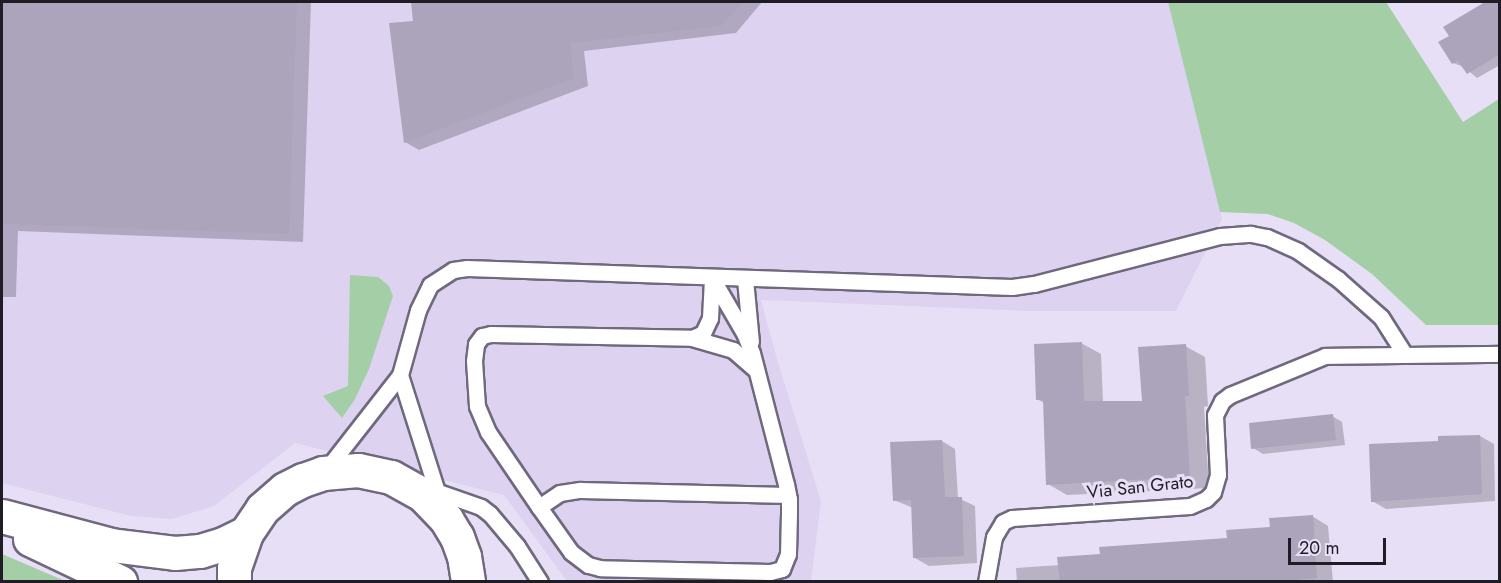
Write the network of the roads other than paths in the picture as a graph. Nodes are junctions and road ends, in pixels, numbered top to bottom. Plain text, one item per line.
1 (712, 278) junction
2 (745, 279) junction
3 (692, 338) junction
4 (752, 353) junction
5 (1500, 354) edge
6 (1405, 355) junction
7 (757, 371) junction
8 (400, 375) junction
9 (323, 473) junction
10 (788, 495) junction
11 (441, 505) junction
12 (539, 507) junction
13 (2, 516) edge
14 (2, 526) edge
15 (246, 532) junction
16 (466, 569) edge
17 (120, 582) edge
18 (234, 582) edge
19 (494, 582) edge
20 (540, 582) edge
21 (986, 582) edge

1 - 2 lane
1 - 3 lane
1 - 4 lane
1 - 8 lane
2 - 4 lane
2 - 6 lane
3 - 7 lane
3 - 12 lane
4 - 7 lane
5 - 6 lane, Via San Grato
6 - 21 lane, Via San Grato
7 - 10 lane
8 - 9 lane
8 - 11 lane
9 - 11 main road
9 - 15 main road
10 - 12 lane
10 - 12 lane
11 - 16 main road
11 - 20 lane
13 - 15 main road
14 - 17 main road
15 - 18 main road
16 - 19 main road

